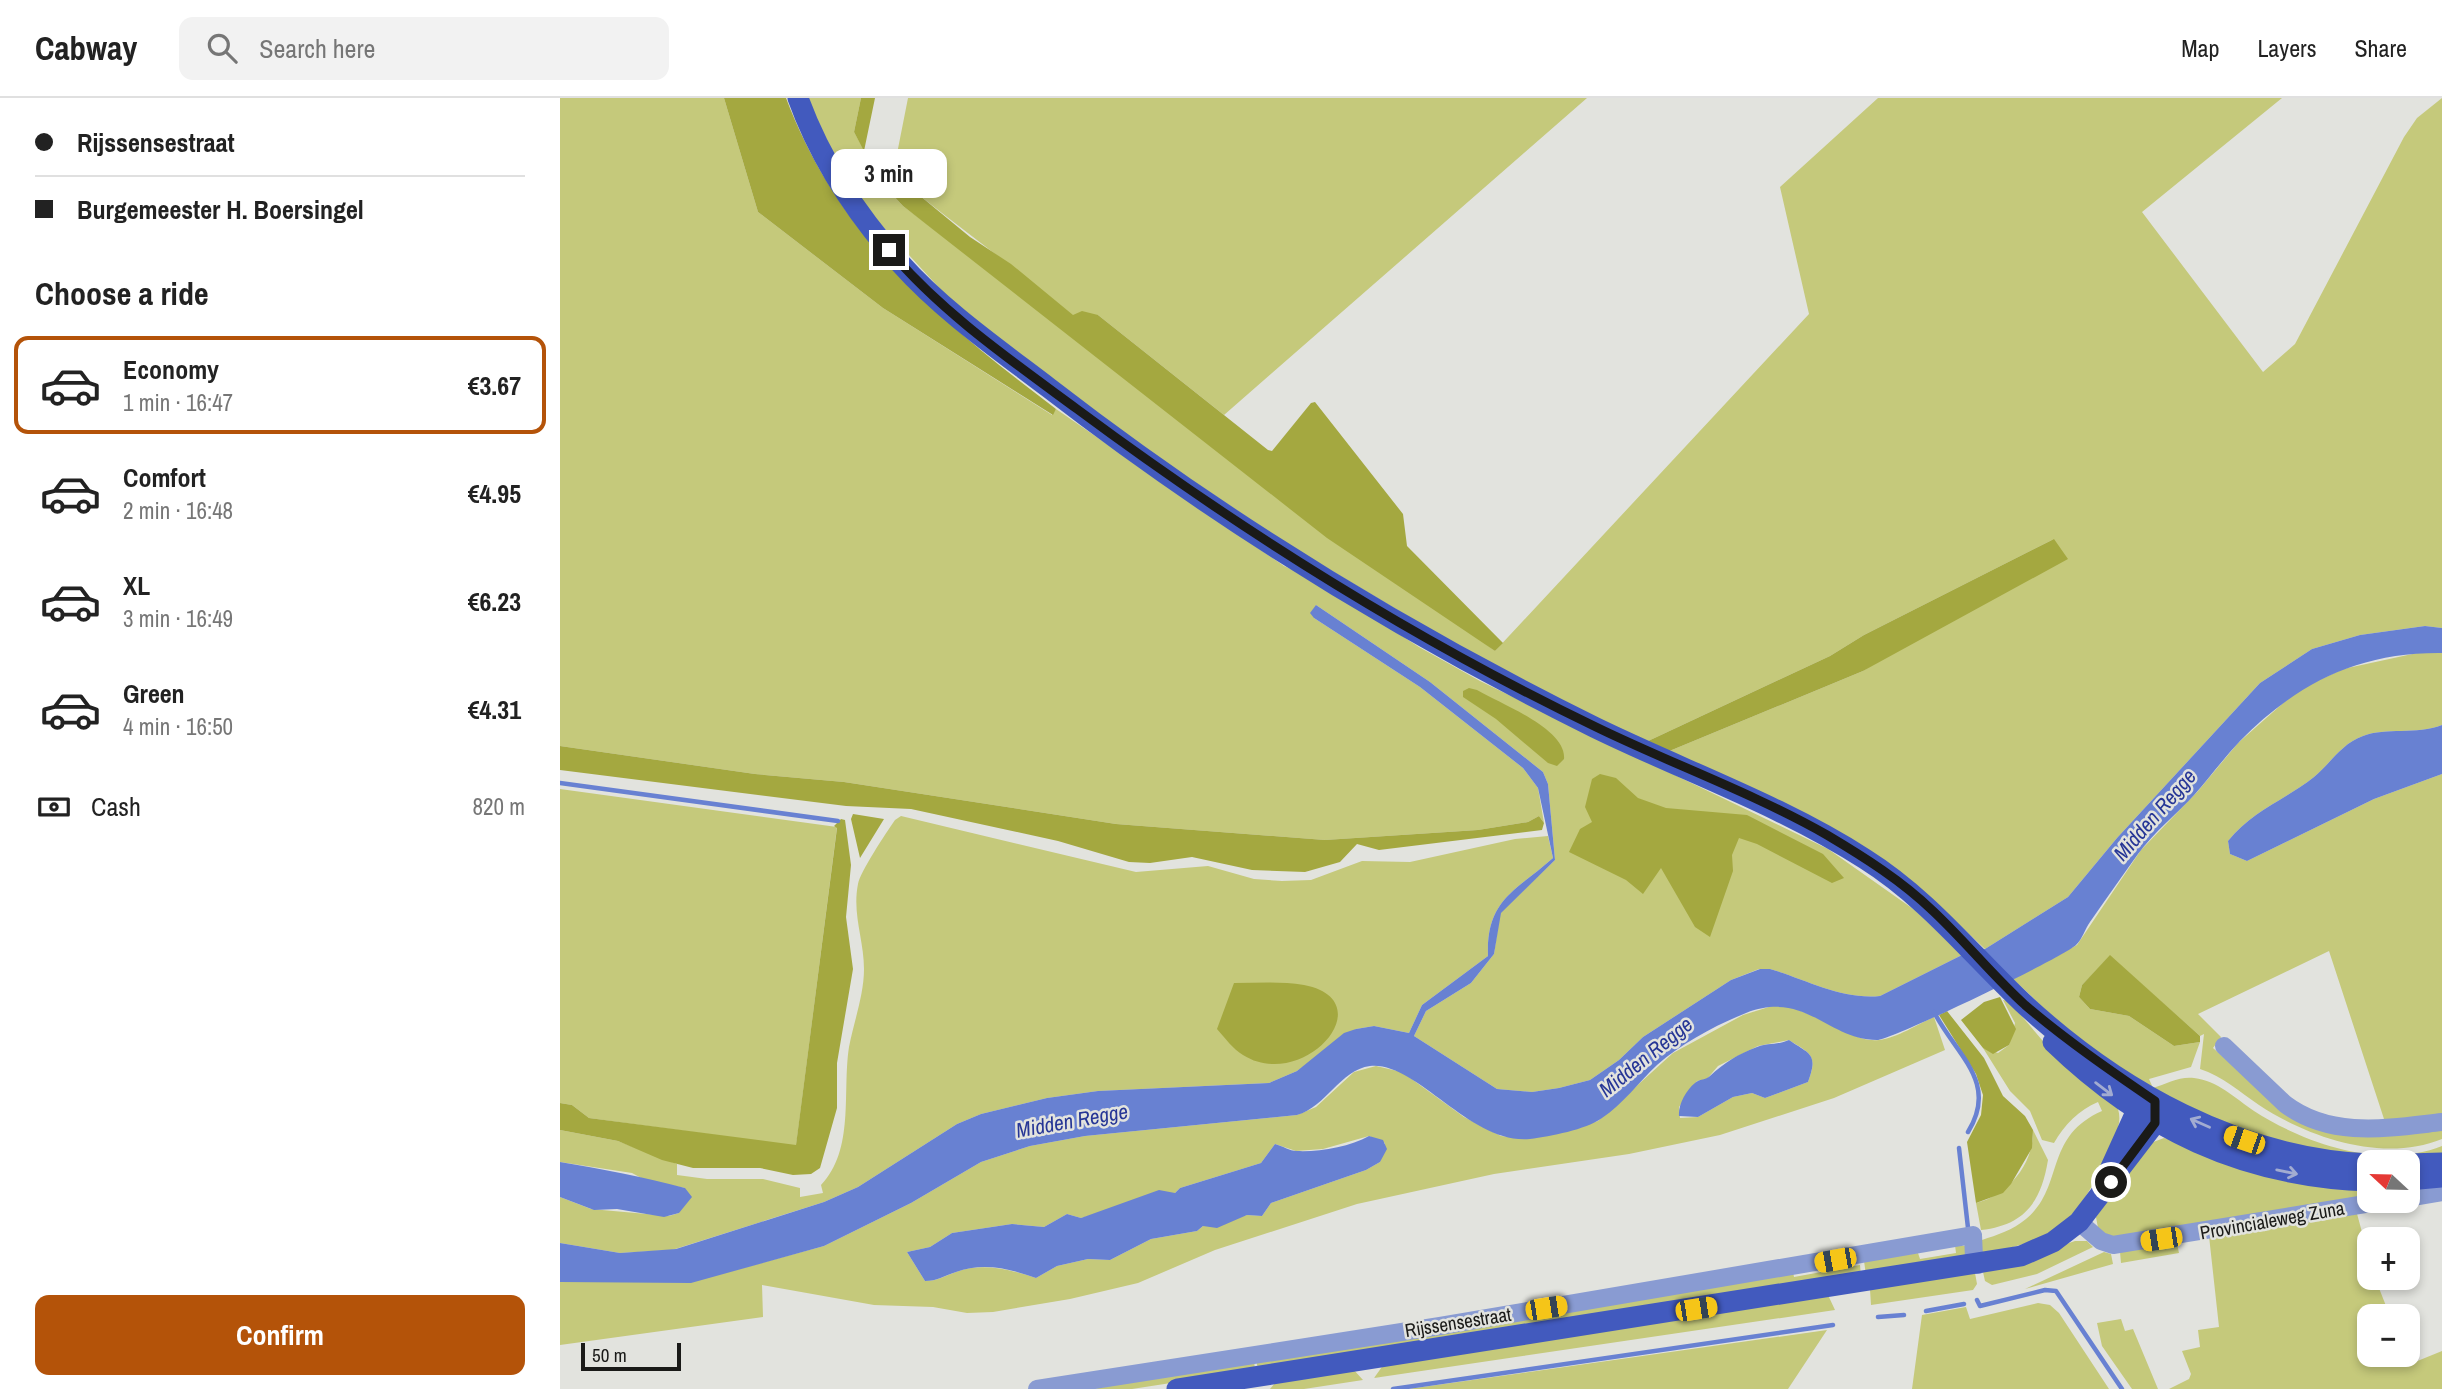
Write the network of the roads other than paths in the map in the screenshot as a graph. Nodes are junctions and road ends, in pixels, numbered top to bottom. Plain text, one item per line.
1 (798, 98) edge
2 (2019, 998) junction
3 (2224, 1046) dead end
4 (2155, 1101) junction
5 (2136, 1112) junction
6 (2442, 1122) edge
7 (2155, 1123) junction
8 (2357, 1162) edge
9 (2442, 1163) edge
10 (2420, 1164) edge
11 (2442, 1177) edge
12 (2420, 1179) edge
13 (2357, 1180) edge
14 (2442, 1192) edge
15 (2420, 1196) edge
16 (2097, 1199) junction
17 (2357, 1205) edge
18 (2079, 1222) junction
19 (1978, 1265) junction
20 (1037, 1389) edge
21 (1177, 1389) edge

1 - 2 main road
2 - 4 main road
2 -> 5 main road
3 - 6 street
4 - 5 main road
4 - 7 main road
8 -> 4 main road
5 - 7 main road, Provincialeweg Zuna
5 - 16 main road, Rijssensestraat
7 -> 13 main road, Provincialeweg Zuna
7 - 16 main road, Rijssensestraat
9 - 10 main road
11 - 12 main road
14 - 15 street
16 - 18 main road, Rijssensestraat
17 - 18 street, Provincialeweg Zuna
18 - 19 main road, Rijssensestraat
19 - 20 street, Rijssensestraat
19 - 21 main road, Rijssensestraat

